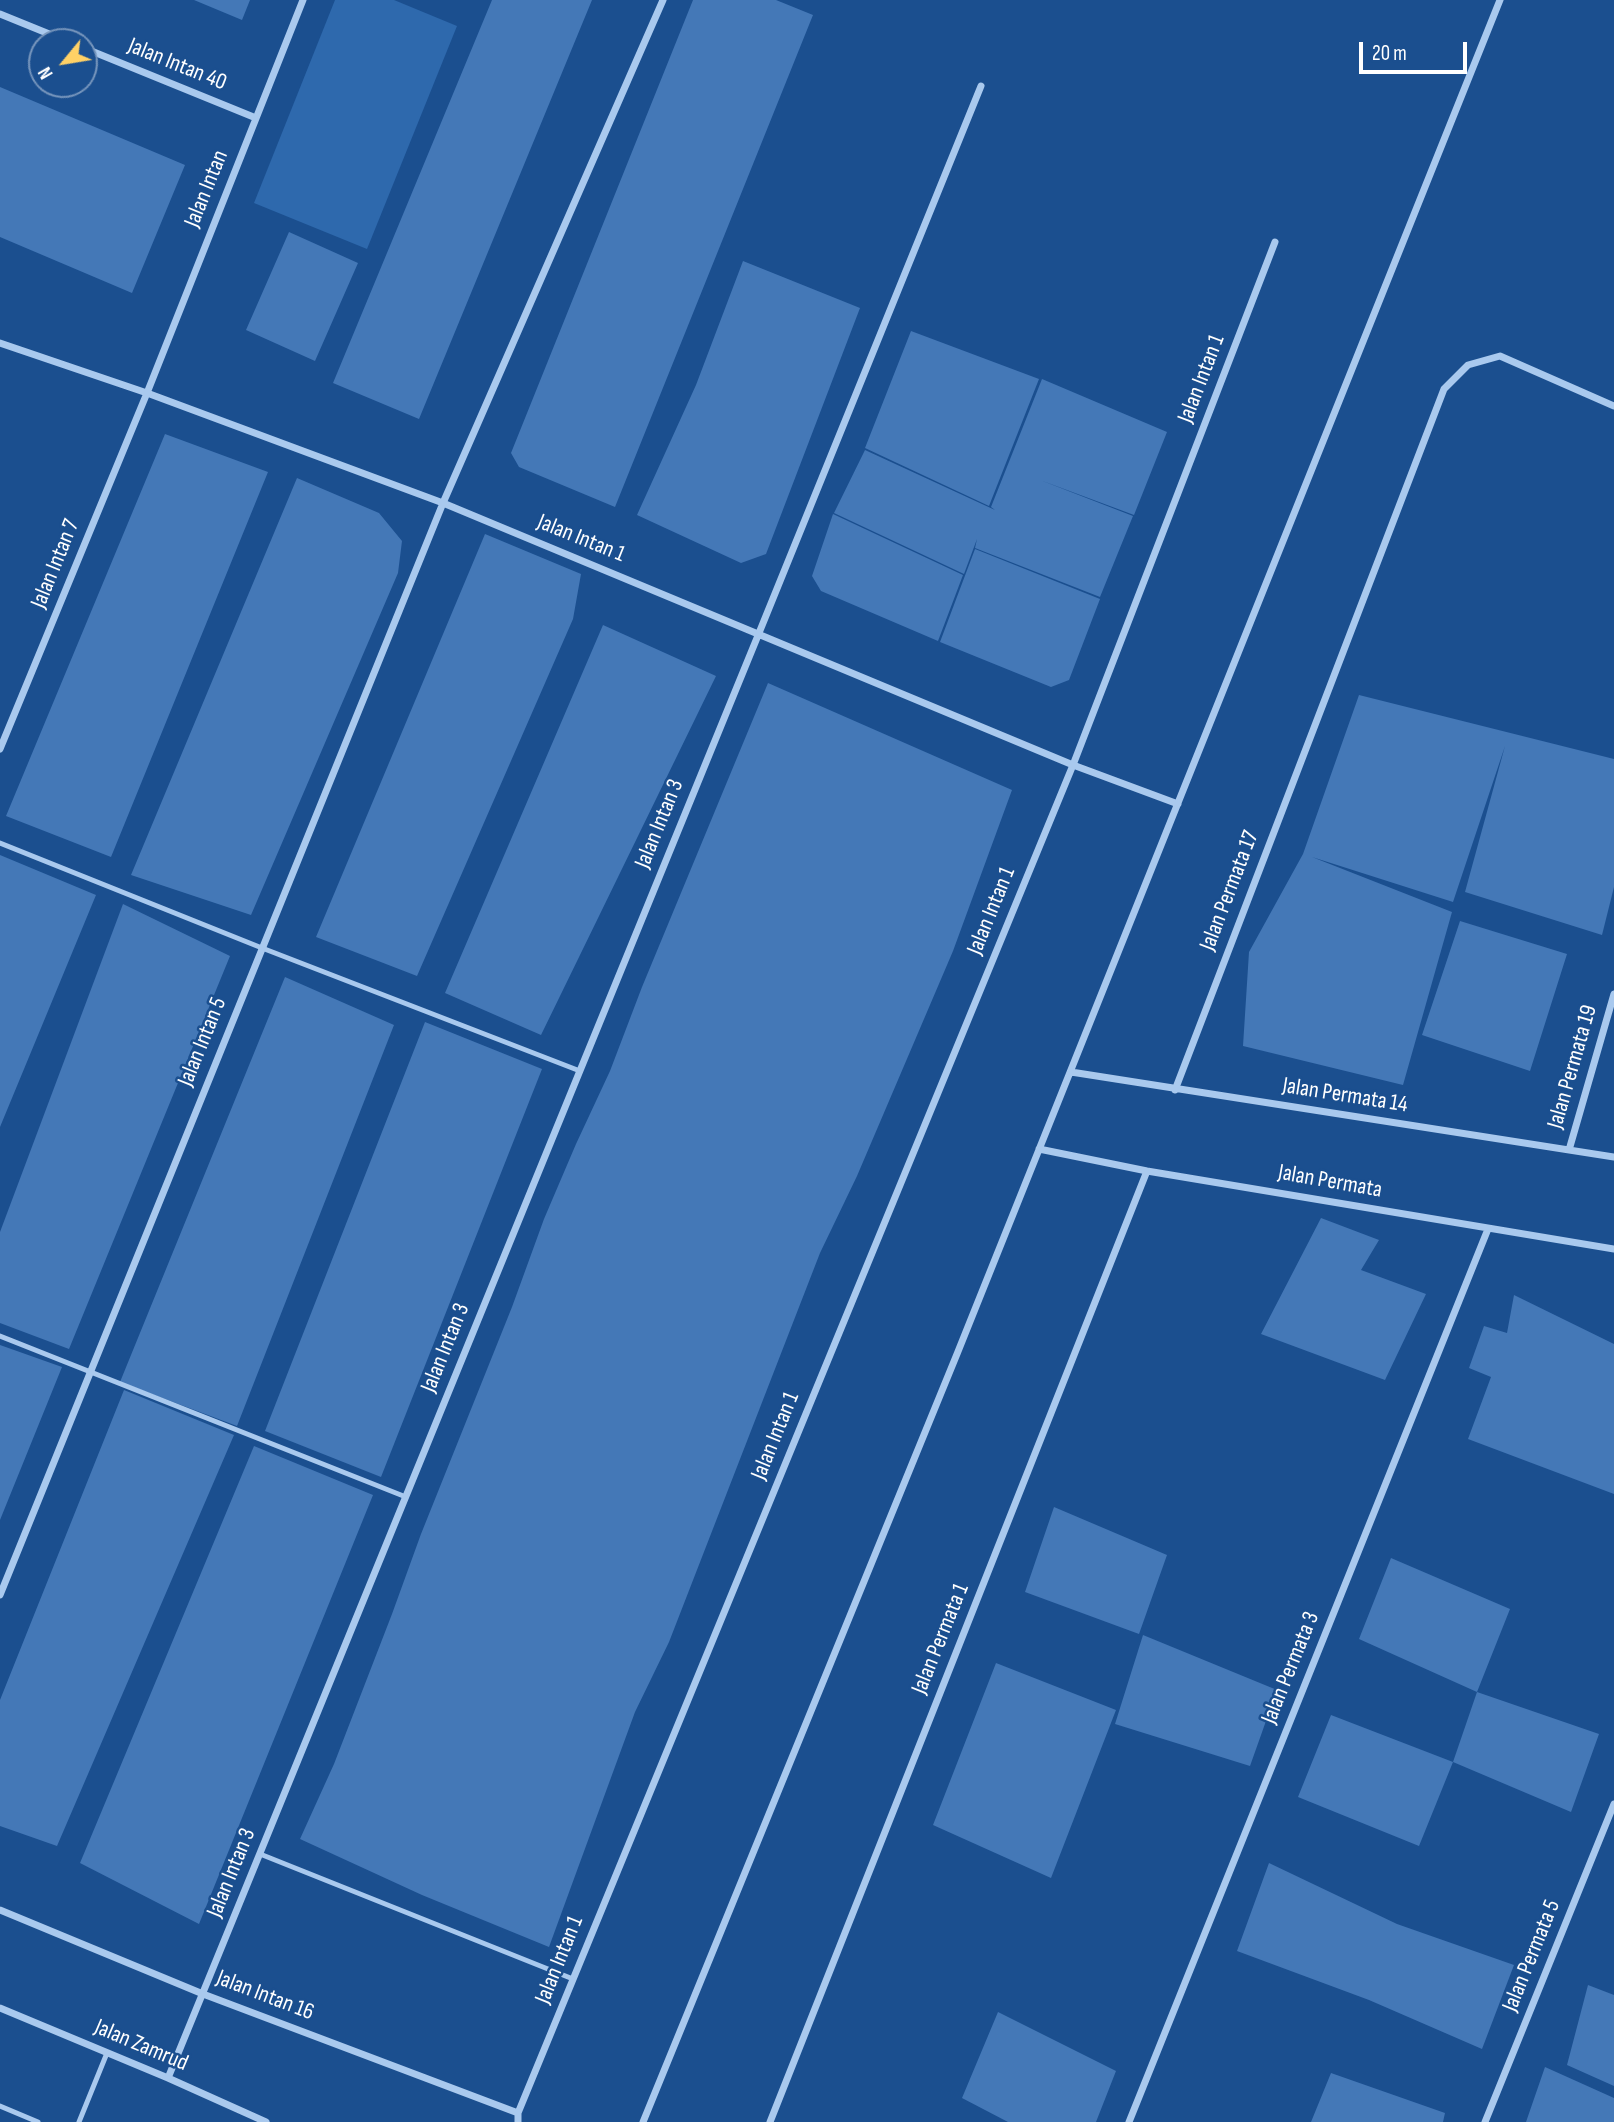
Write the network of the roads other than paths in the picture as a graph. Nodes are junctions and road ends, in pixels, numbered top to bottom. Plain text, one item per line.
1 (303, 0) edge
2 (663, 0) edge
3 (1500, 0) edge
4 (0, 14) edge
5 (34, 28) edge
6 (98, 54) edge
7 (981, 86) dead end
8 (256, 118) junction
9 (1275, 242) dead end
10 (0, 344) edge
11 (147, 393) junction
12 (1614, 406) edge
13 (443, 503) junction
14 (759, 633) junction
15 (0, 750) edge
16 (1073, 765) junction
17 (1178, 804) junction
18 (0, 843) edge
19 (262, 948) junction
20 (1614, 994) edge
21 (580, 1071) junction
22 (1070, 1072) junction
23 (1175, 1090) junction
24 (1040, 1149) junction
25 (1569, 1150) junction
26 (1614, 1157) edge
27 (1147, 1171) junction
28 (1488, 1229) junction
29 (1614, 1249) edge
30 (0, 1336) edge
31 (90, 1371) junction
32 (406, 1497) junction
33 (0, 1595) edge
34 (1614, 1804) edge
35 (260, 1854) junction
36 (0, 1910) edge
37 (573, 1979) junction
38 (203, 1994) junction
39 (0, 2008) edge
40 (107, 2053) junction
41 (167, 2078) junction
42 (0, 2106) edge
43 (518, 2113) junction
44 (38, 2122) edge
45 (79, 2122) edge
46 (266, 2122) edge
47 (518, 2122) edge
48 (643, 2122) edge
49 (770, 2122) edge
50 (1129, 2122) edge
51 (1485, 2122) edge

1 - 8 street, Jalan Intan
2 - 13 street, Jalan Intan 5
3 - 17 street
4 - 5 street
6 - 8 street, Jalan Intan 40
7 - 14 street, Jalan Intan 3
8 - 11 street, Jalan Intan
9 - 16 street, Jalan Intan 1
10 - 11 street, Jalan Intan 1
11 - 13 street, Jalan Intan 1
11 - 15 street, Jalan Intan 7
12 - 23 street, Jalan Permata 17
13 - 14 street, Jalan Intan 1
13 - 19 street, Jalan Intan 5
14 - 16 street, Jalan Intan 1
14 - 21 street, Jalan Intan 3
16 - 17 street, Jalan Intan 1
16 - 37 street, Jalan Intan 1
17 - 22 street
18 - 19 lane
19 - 21 lane
19 - 31 street, Jalan Intan 5
20 - 25 street, Jalan Permata 19
21 - 32 street, Jalan Intan 3
22 - 23 street, Jalan Permata 14
22 - 24 street
23 - 25 street, Jalan Permata 14
24 - 27 street, Jalan Permata
24 - 48 street
25 - 26 street, Jalan Permata 14
27 - 28 street, Jalan Permata
27 - 49 street, Jalan Permata 1
28 - 29 street, Jalan Permata
28 - 50 street, Jalan Permata 3
30 - 31 lane
31 - 32 lane
31 - 33 street, Jalan Intan 5
32 - 35 street, Jalan Intan 3
34 - 51 street, Jalan Permata 5
35 - 37 lane
35 - 38 street, Jalan Intan 3
36 - 38 street, Jalan Intan 16
37 - 43 street, Jalan Intan 1
38 - 41 street, Jalan Intan 3
38 - 43 street, Jalan Intan 16
39 - 40 street, Jalan Zamrud
40 - 41 street, Jalan Zamrud
40 - 45 lane
41 - 46 street, Jalan Zamrud
42 - 44 lane
43 - 47 street, Jalan Intan 1

